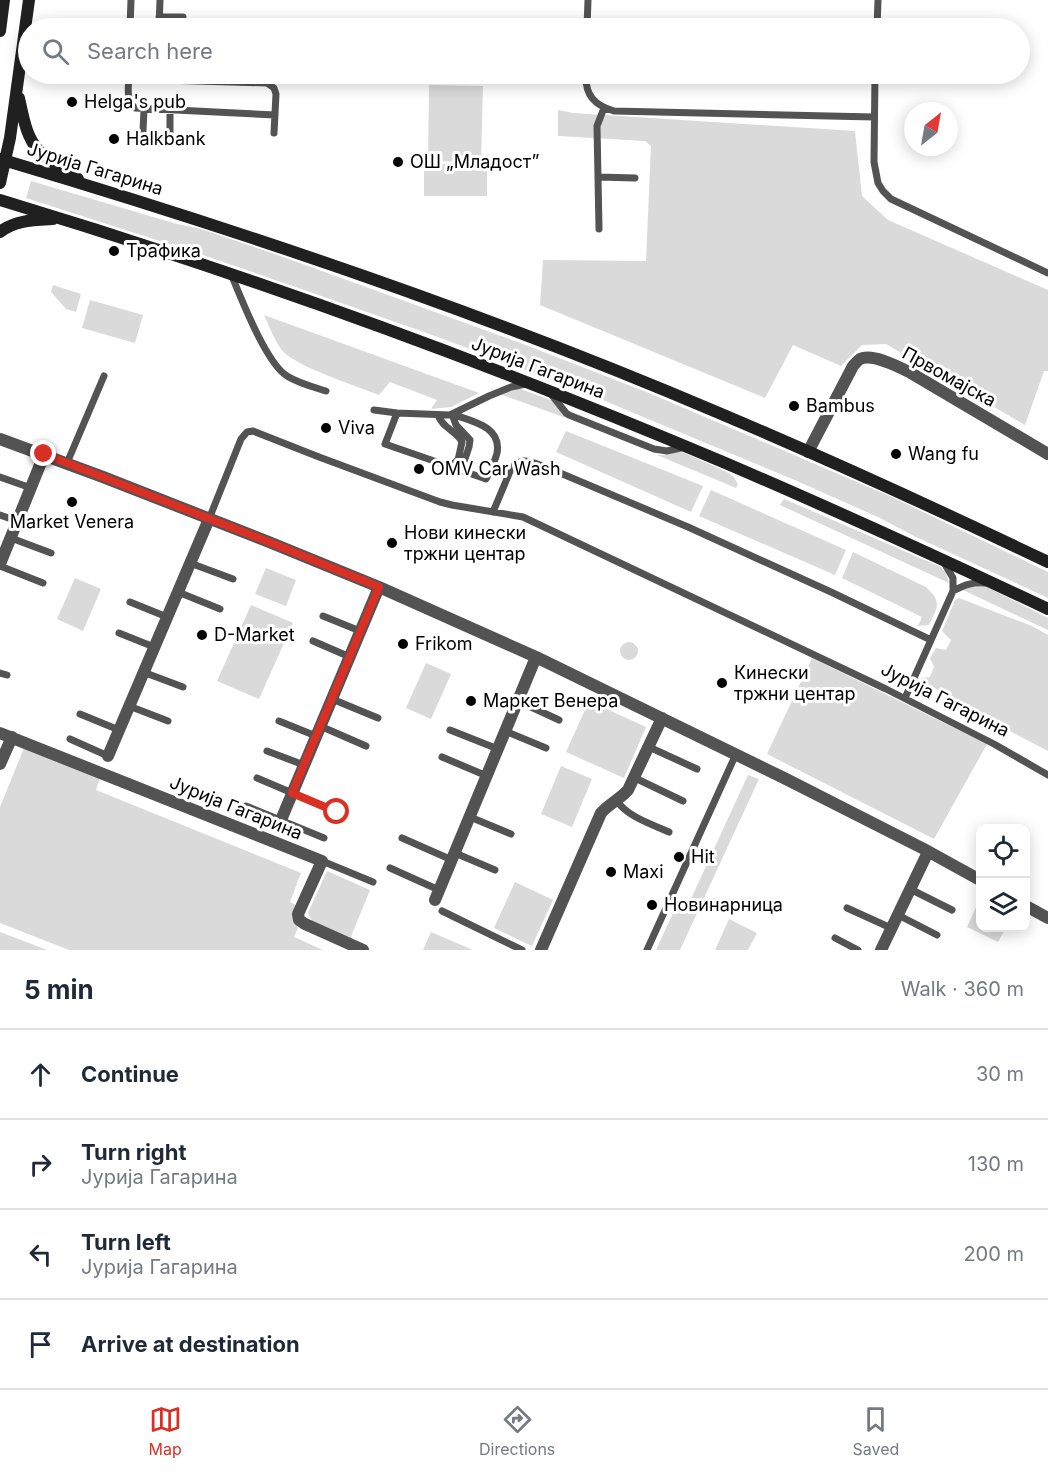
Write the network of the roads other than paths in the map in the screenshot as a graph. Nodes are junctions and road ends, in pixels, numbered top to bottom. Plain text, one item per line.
1 (4, 0) edge
2 (29, 0) edge
3 (131, 0) edge
4 (160, 0) edge
5 (588, 0) edge
6 (878, 0) edge
7 (159, 17) joint
8 (183, 17) dead end
9 (27, 18) edge
10 (130, 18) edge
11 (587, 18) edge
12 (877, 18) edge
13 (0, 31) edge
14 (18, 81) edge
15 (129, 84) edge
16 (268, 84) edge
17 (587, 84) edge
18 (875, 84) edge
19 (17, 88) junction
20 (604, 108) junction
21 (144, 109) junction
22 (170, 110) junction
23 (276, 115) junction
24 (874, 117) junction
25 (143, 131) dead end
26 (274, 132) dead end
27 (170, 134) dead end
28 (3, 160) edge
29 (598, 177) junction
30 (635, 178) dead end
31 (0, 183) edge
32 (89, 186) junction
33 (0, 200) edge
34 (60, 219) junction
35 (599, 229) dead end
36 (0, 232) edge
37 (1048, 273) edge
38 (231, 274) junction
39 (104, 376) dead end
40 (530, 383) junction
41 (326, 392) dead end
42 (374, 410) dead end
43 (397, 414) junction
44 (452, 414) junction
45 (438, 415) junction
46 (0, 439) edge
47 (808, 452) junction
48 (44, 454) junction
49 (1048, 454) edge
50 (67, 463) junction
51 (450, 467) junction
52 (461, 471) junction
53 (0, 477) edge
54 (31, 488) junction
55 (493, 512) junction
56 (0, 515) edge
57 (208, 519) junction
58 (17, 522) junction
59 (11, 538) junction
60 (51, 553) dead end
61 (942, 560) junction
62 (190, 562) junction
63 (1048, 562) edge
64 (0, 565) edge
65 (233, 579) dead end
66 (43, 583) dead end
67 (993, 584) junction
68 (379, 587) junction
69 (953, 591) junction
70 (177, 592) junction
71 (130, 602) dead end
72 (220, 609) dead end
73 (1048, 609) edge
74 (323, 616) dead end
75 (167, 617) junction
76 (360, 632) junction
77 (119, 633) dead end
78 (931, 640) junction
79 (313, 641) dead end
80 (154, 648) junction
81 (350, 657) junction
82 (536, 657) junction
83 (143, 672) junction
84 (183, 687) dead end
85 (905, 698) junction
86 (332, 699) junction
87 (518, 701) junction
88 (129, 706) junction
89 (80, 714) dead end
90 (378, 718) dead end
91 (662, 718) junction
92 (559, 720) dead end
93 (168, 721) dead end
94 (279, 721) dead end
95 (119, 730) junction
96 (450, 730) dead end
97 (318, 731) junction
98 (506, 731) junction
99 (6, 735) edge
100 (70, 739) dead end
101 (366, 746) dead end
102 (649, 747) junction
103 (546, 748) dead end
104 (498, 749) junction
105 (267, 751) dead end
106 (736, 754) junction
107 (108, 756) joint
108 (442, 757) dead end
109 (0, 764) edge
110 (304, 765) junction
111 (697, 769) dead end
112 (1048, 775) edge
113 (487, 776) junction
114 (257, 778) dead end
115 (635, 778) junction
116 (292, 793) junction
117 (616, 801) junction
118 (683, 801) dead end
119 (246, 806) dead end
120 (337, 812) dead end
121 (470, 817) junction
122 (281, 820) junction
123 (669, 832) dead end
124 (511, 834) dead end
125 (324, 838) dead end
126 (402, 838) dead end
127 (928, 852) junction
128 (453, 857) junction
129 (322, 861) junction
130 (390, 868) dead end
131 (495, 870) dead end
132 (977, 878) edge
133 (373, 882) dead end
134 (910, 889) junction
135 (439, 900) junction
136 (848, 908) dead end
137 (1030, 908) edge
138 (952, 910) dead end
139 (898, 915) junction
140 (1048, 918) edge
141 (891, 928) junction
142 (937, 935) dead end
143 (835, 938) dead end
144 (363, 950) edge
145 (522, 950) edge
146 (541, 950) edge
147 (647, 950) edge
148 (858, 950) edge
149 (880, 950) edge

1 - 13 main road
2 - 9 main road
3 - 10 lane
4 - 7 lane
5 - 11 lane
6 - 12 lane
7 - 8 lane
14 - 19 main road
15 - 21 lane
16 - 23 lane
17 - 20 lane
18 - 24 lane
19 - 28 main road
19 - 32 main road
20 - 24 lane
20 - 29 lane
21 - 22 lane
21 - 25 lane
22 - 23 lane
22 - 27 lane
23 - 26 lane
24 - 37 lane
28 - 31 main road
28 - 32 main road, Јурија Гагарина
29 - 30 lane
29 - 35 lane
32 - 47 main road, Јурија Гагарина
33 - 34 main road, Јурија Гагарина
34 - 36 main road
34 - 38 main road, Јурија Гагарина
38 - 40 main road, Јурија Гагарина
38 - 41 lane
39 - 50 lane
40 - 44 lane
40 - 61 main road, Јурија Гагарина
42 - 43 lane
43 - 45 lane
43 - 51 lane
44 - 45 lane
44 - 52 lane
44 - 52 lane
45 - 51 lane
46 - 48 street
47 - 49 street, Првомајска
47 - 63 main road, Јурија Гагарина
48 - 50 street
48 - 54 street
50 - 57 street
51 - 52 lane
53 - 54 lane
54 - 58 street
55 - 57 lane, Јурија Гагарина
55 - 78 lane
55 - 85 lane, Јурија Гагарина
56 - 58 lane
57 - 62 street, Јурија Гагарина
57 - 68 street
58 - 59 street
59 - 60 lane
59 - 64 street
61 - 67 main road, Јурија Гагарина
61 - 69 lane
62 - 65 lane
62 - 70 street, Јурија Гагарина
64 - 66 lane
67 - 69 lane
67 - 73 main road, Јурија Гагарина
68 - 76 street, Јурија Гагарина
68 - 82 street
69 - 78 lane
70 - 72 lane
70 - 75 street, Јурија Гагарина
71 - 75 lane
74 - 76 lane
75 - 80 street, Јурија Гагарина
76 - 81 street, Јурија Гагарина
77 - 80 lane
78 - 85 lane
79 - 81 lane
80 - 83 street, Јурија Гагарина
81 - 86 street, Јурија Гагарина
82 - 87 street
82 - 91 street
83 - 84 lane
83 - 88 street, Јурија Гагарина
85 - 112 lane, Јурија Гагарина
86 - 90 lane
86 - 97 street, Јурија Гагарина
87 - 92 lane
87 - 98 street
88 - 93 lane
88 - 95 street, Јурија Гагарина
89 - 95 lane
91 - 102 street
91 - 106 street
94 - 97 lane
95 - 107 street, Јурија Гагарина
96 - 104 lane
97 - 101 lane
97 - 110 street, Јурија Гагарина
98 - 103 lane
98 - 104 street
99 - 109 street, Јурија Гагарина
99 - 129 street, Јурија Гагарина
100 - 107 lane
102 - 111 lane
102 - 115 street
104 - 113 street
105 - 110 lane
106 - 127 street
106 - 147 lane
108 - 113 lane
110 - 116 street, Јурија Гагарина
113 - 121 street
114 - 116 lane
115 - 117 street
115 - 118 lane
116 - 120 lane
116 - 122 street, Јурија Гагарина
117 - 123 lane
117 - 146 street
119 - 122 lane
121 - 124 lane
121 - 128 street
122 - 125 lane
126 - 128 lane
127 - 132 street
127 - 134 street
128 - 131 lane
128 - 135 street
129 - 133 lane
129 - 144 street
130 - 135 lane
134 - 138 lane
134 - 139 street
135 - 145 lane
136 - 141 lane
137 - 140 street
139 - 141 street
139 - 142 lane
141 - 149 street
143 - 148 lane

